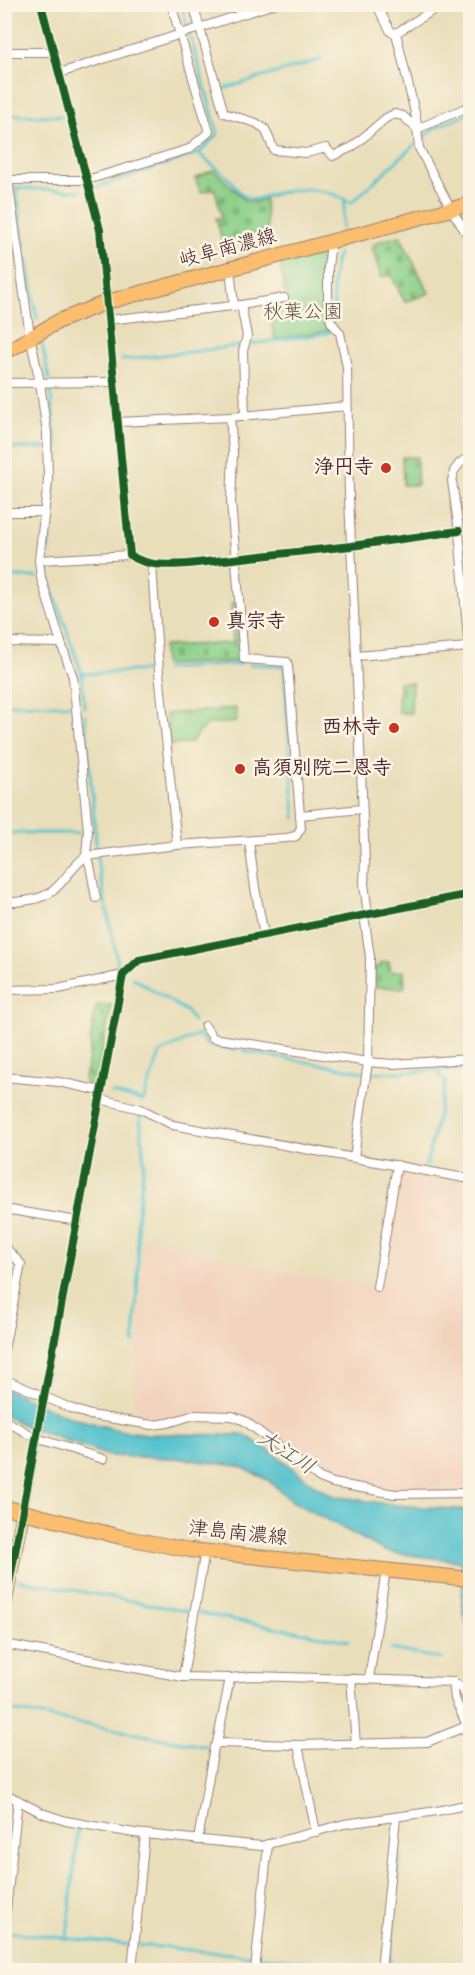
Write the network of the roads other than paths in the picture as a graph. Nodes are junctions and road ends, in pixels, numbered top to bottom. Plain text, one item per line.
1 (41, 4) edge
2 (171, 4) edge
3 (192, 4) edge
4 (274, 4) edge
5 (376, 4) edge
6 (443, 4) edge
7 (197, 29) junction
8 (396, 33) junction
9 (182, 34) junction
10 (4, 52) edge
11 (54, 52) junction
12 (60, 73) junction
13 (471, 106) edge
14 (417, 129) junction
15 (6, 180) edge
16 (87, 180) junction
17 (471, 204) edge
18 (452, 209) junction
19 (471, 239) edge
20 (331, 243) junction
21 (230, 268) junction
22 (284, 298) dead end
23 (106, 302) junction
24 (237, 305) junction
25 (108, 320) junction
26 (30, 336) junction
27 (4, 353) edge
28 (4, 382) edge
29 (114, 382) junction
30 (40, 383) junction
31 (347, 406) junction
32 (245, 416) junction
33 (230, 417) junction
34 (117, 422) junction
35 (471, 456) edge
36 (4, 512) edge
37 (44, 512) junction
38 (459, 531) junction
39 (351, 546) junction
40 (130, 555) junction
41 (236, 559) junction
42 (39, 560) junction
43 (152, 564) junction
44 (468, 596) edge
45 (4, 642) edge
46 (60, 643) junction
47 (469, 647) edge
48 (356, 656) junction
49 (471, 663) edge
50 (362, 809) junction
51 (300, 815) junction
52 (249, 841) junction
53 (177, 845) junction
54 (89, 856) junction
55 (471, 894) edge
56 (96, 898) dead end
57 (4, 903) edge
58 (366, 915) junction
59 (264, 935) junction
60 (123, 975) junction
61 (4, 990) edge
62 (205, 1026) dead end
63 (471, 1059) edge
64 (368, 1062) junction
65 (4, 1077) edge
66 (101, 1095) junction
67 (354, 1157) junction
68 (397, 1166) junction
69 (471, 1179) edge
70 (4, 1209) edge
71 (78, 1221) junction
72 (4, 1246) edge
73 (376, 1287) dead end
74 (4, 1349) edge
75 (4, 1379) edge
76 (44, 1399) junction
77 (4, 1420) edge
78 (37, 1436) junction
79 (103, 1459) dead end
80 (471, 1492) edge
81 (4, 1507) edge
82 (23, 1512) junction
83 (205, 1551) junction
84 (386, 1570) junction
85 (471, 1579) edge
86 (4, 1611) edge
87 (4, 1644) edge
88 (183, 1677) junction
89 (230, 1678) junction
90 (351, 1678) junction
91 (369, 1678) junction
92 (453, 1682) junction
93 (471, 1705) edge
94 (217, 1743) junction
95 (298, 1745) junction
96 (356, 1745) junction
97 (4, 1792) edge
98 (18, 1800) junction
99 (471, 1804) edge
100 (396, 1817) junction
101 (316, 1832) junction
102 (145, 1834) junction
103 (198, 1840) junction
104 (268, 1844) junction
105 (4, 1929) edge
106 (132, 1971) edge
107 (255, 1971) edge
108 (381, 1971) edge

1 - 11 street
2 - 9 street
3 - 7 street
4 - 7 street
5 - 8 street
6 - 8 street
7 - 9 street
7 - 14 street
8 - 14 street
9 - 12 street
9 - 16 street
10 - 11 street
11 - 12 street
12 - 16 street
13 - 14 street
14 - 18 street
15 - 16 street
15 - 26 street
16 - 23 street
17 - 18 main road, 岐阜南濃線
18 - 19 street
18 - 20 main road, 岐阜南濃線
20 - 21 main road, 岐阜南濃線
20 - 31 street
21 - 23 main road, 岐阜南濃線
21 - 24 street
22 - 24 street
23 - 25 street
23 - 26 main road, 岐阜南濃線
24 - 25 street
24 - 32 street
25 - 29 street
26 - 27 main road, 岐阜南濃線
26 - 30 street
28 - 30 street
29 - 30 street
29 - 34 street
30 - 37 street
31 - 32 street
31 - 39 street
32 - 33 street
33 - 34 street
33 - 41 street
34 - 40 street
35 - 38 street
36 - 37 street
37 - 42 street
38 - 39 street
38 - 44 street
39 - 41 street
39 - 48 street
40 - 42 street
40 - 43 street
41 - 43 street
41 - 51 street
42 - 46 street
43 - 53 street
44 - 47 street
45 - 46 street
46 - 54 street
47 - 48 street
47 - 49 street
48 - 50 street
50 - 51 street
50 - 58 street
51 - 52 street
52 - 53 street
52 - 59 street
53 - 54 street
54 - 56 street
54 - 57 street
55 - 58 street
58 - 59 street
58 - 64 street
59 - 60 street
60 - 61 street
60 - 66 street
62 - 64 street
63 - 64 street
64 - 67 street
65 - 66 street
66 - 67 street
66 - 71 street
67 - 68 street
68 - 69 street
68 - 73 street
70 - 71 street
71 - 76 street
72 - 74 street
75 - 76 street
76 - 78 street
76 - 80 street
77 - 78 street
78 - 79 street
78 - 82 street
81 - 82 main road, 津島南濃線
82 - 83 main road, 津島南濃線
82 - 86 street
83 - 84 main road, 津島南濃線
83 - 88 street
84 - 85 main road, 津島南濃線
84 - 91 street
87 - 88 street
88 - 89 street
89 - 90 street
89 - 94 street
90 - 91 street
90 - 96 street
91 - 92 street
92 - 93 street
92 - 96 street
94 - 95 street
94 - 103 street
95 - 96 street
95 - 101 street
97 - 98 street
98 - 102 street
98 - 105 street
99 - 100 street
100 - 101 street
100 - 108 street
101 - 104 street
102 - 103 street
102 - 106 street
103 - 104 street
104 - 107 street

